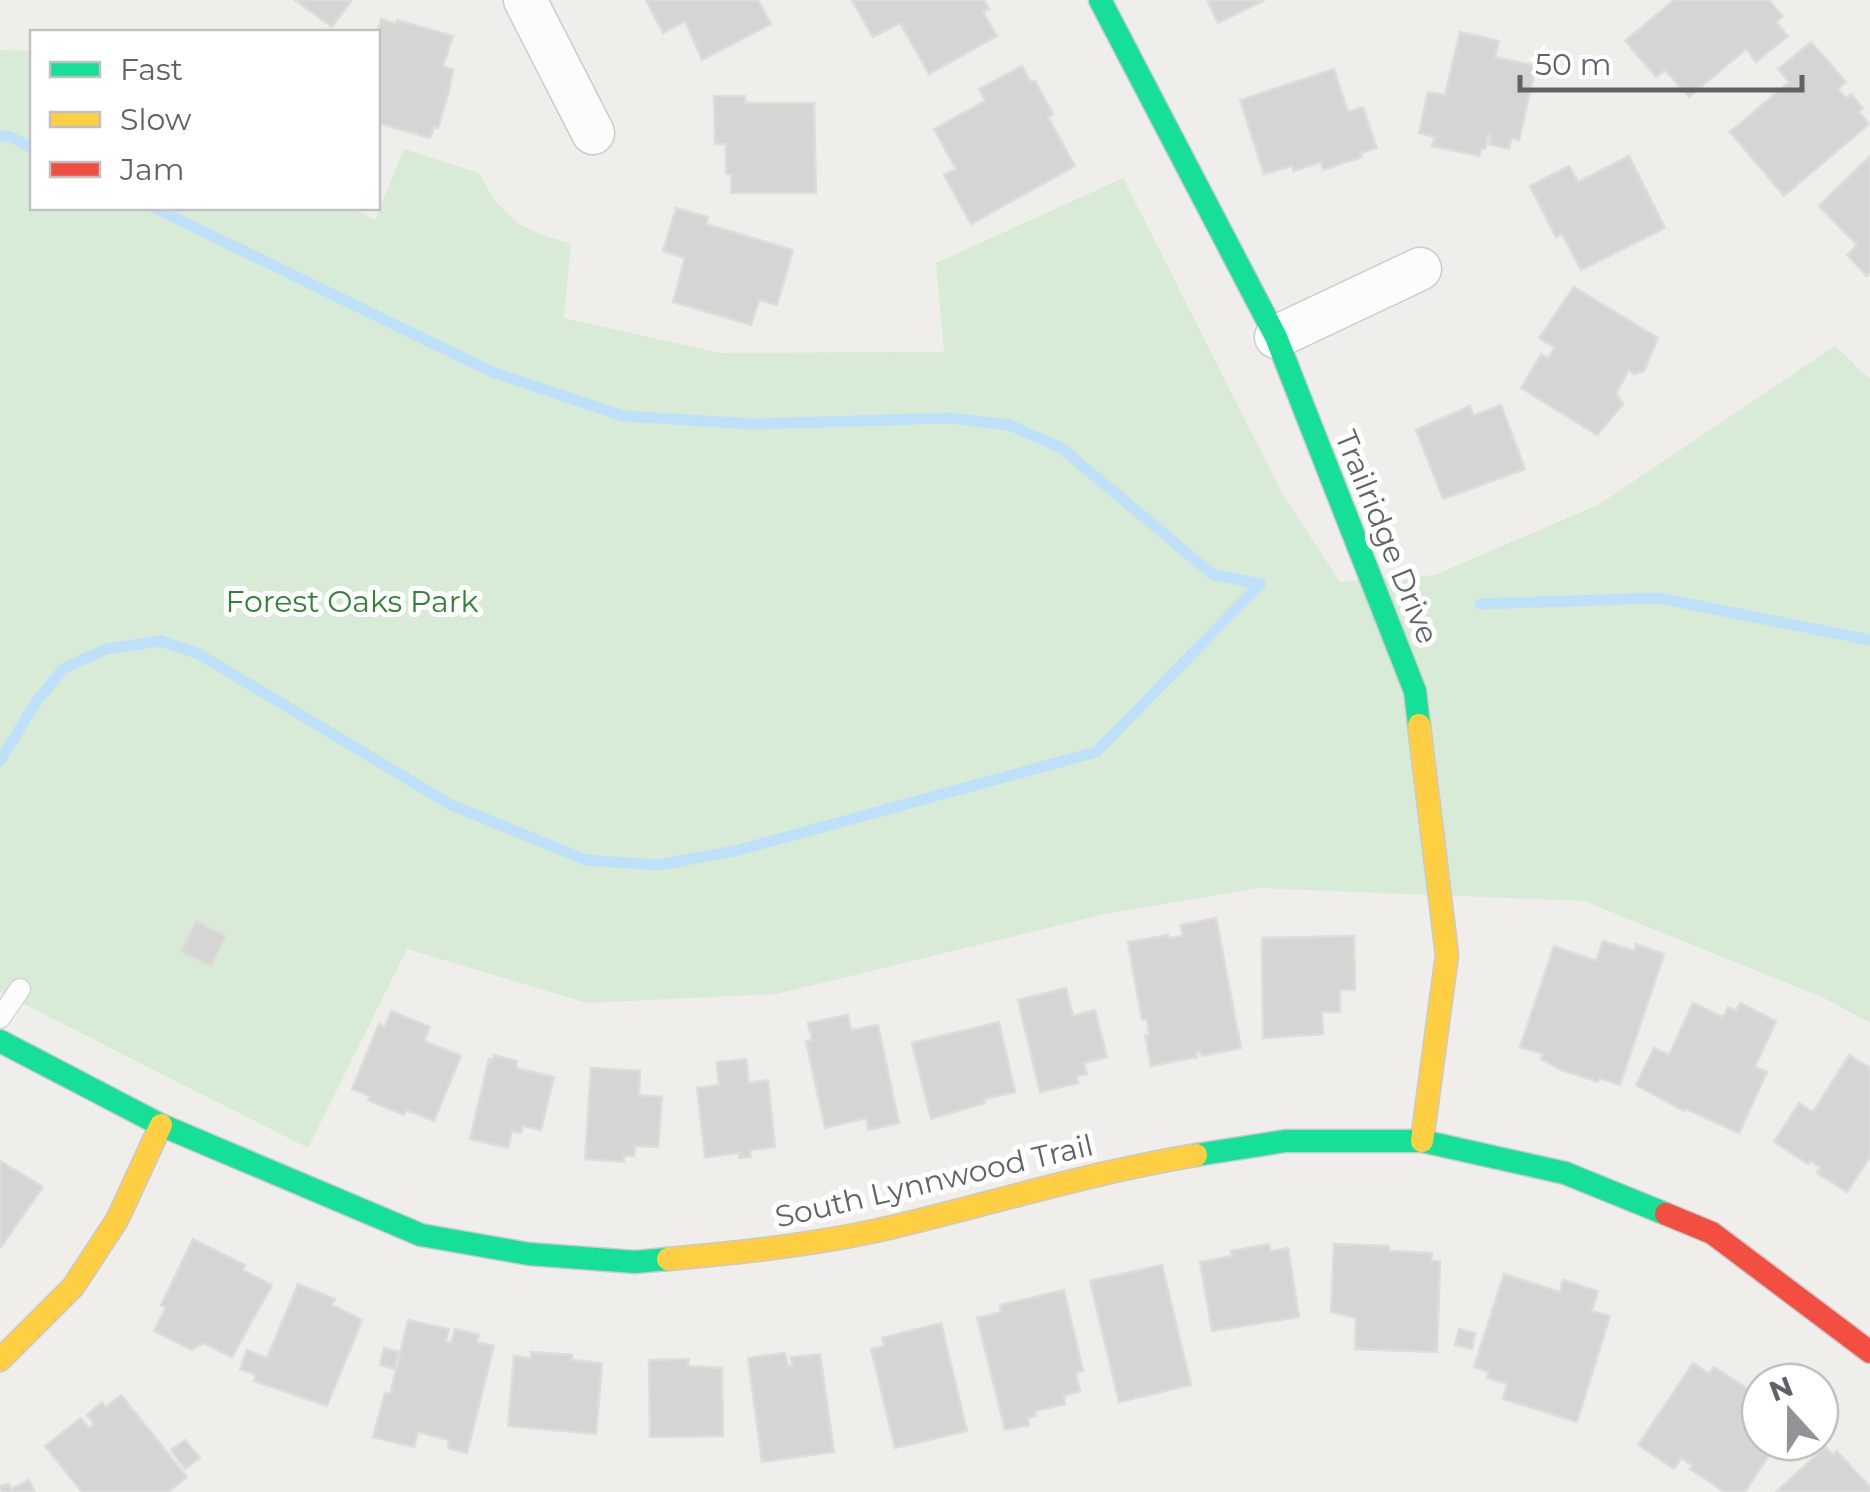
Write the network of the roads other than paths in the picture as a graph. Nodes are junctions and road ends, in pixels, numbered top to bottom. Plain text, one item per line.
1 (525, 0) edge
2 (1100, 0) edge
3 (592, 132) dead end
4 (1420, 269) dead end
5 (1276, 337) junction
6 (20, 989) dead end
7 (0, 1018) edge
8 (0, 1040) edge
9 (161, 1125) junction
10 (1422, 1141) junction
11 (1870, 1352) edge
12 (0, 1360) edge

1 - 3 street
2 - 5 street, Trailridge Drive
4 - 5 street
5 - 10 street, Trailridge Drive
6 - 7 lane
8 - 9 street, South Lynnwood Trail
9 - 10 street, South Lynnwood Trail
9 - 12 street
10 - 11 street, South Lynnwood Trail

